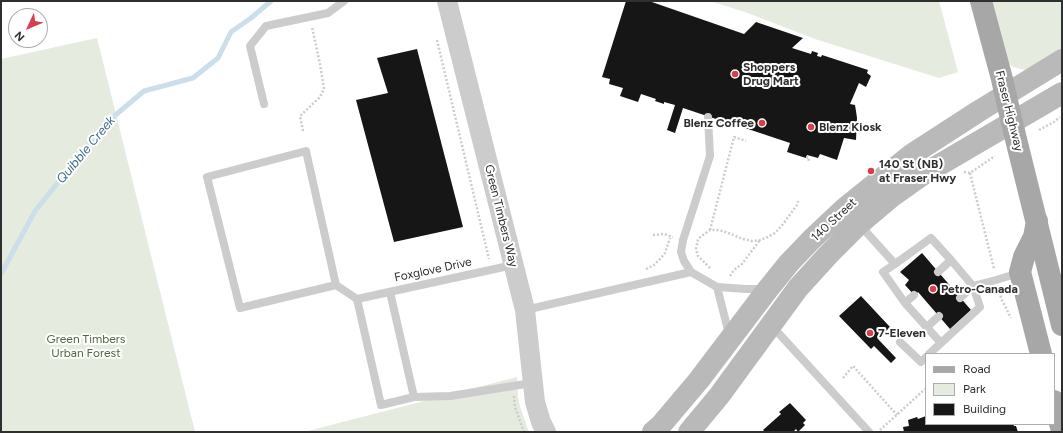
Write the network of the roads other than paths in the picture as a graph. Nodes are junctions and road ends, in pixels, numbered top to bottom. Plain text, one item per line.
1 (344, 1) edge
2 (447, 1) edge
3 (981, 1) edge
4 (1062, 60) edge
5 (1062, 93) edge
6 (1005, 95) junction
7 (264, 104) dead end
8 (708, 116) dead end
9 (1012, 123) junction
10 (1037, 221) junction
11 (860, 224) junction
12 (951, 260) junction
13 (895, 264) junction
14 (513, 265) junction
15 (691, 272) junction
16 (938, 272) dead end
17 (1020, 272) junction
18 (336, 285) junction
19 (973, 286) junction
20 (717, 287) junction
21 (768, 289) junction
22 (390, 292) junction
23 (914, 295) dead end
24 (960, 298) dead end
25 (357, 299) junction
26 (905, 303) junction
27 (525, 310) junction
28 (939, 316) dead end
29 (771, 325) junction
30 (1062, 325) edge
31 (927, 327) junction
32 (730, 338) junction
33 (900, 342) dead end
34 (941, 343) junction
35 (930, 353) edge
36 (1041, 353) edge
37 (925, 358) edge
38 (533, 383) junction
39 (414, 397) junction
40 (1055, 405) edge
41 (1062, 431) edge
42 (546, 432) edge
43 (653, 432) edge
44 (689, 432) edge
45 (869, 432) edge

1 - 7 lane
2 - 14 street, Green Timbers Way
3 - 6 main road, Fraser Highway
4 - 6 main road, 140 Street
5 - 9 main road, 140 Street
6 - 9 main road, Fraser Highway
6 - 21 main road, 140 Street
8 - 15 lane
9 - 10 main road, Fraser Highway
9 - 11 main road, 140 Street
10 - 17 main road, Fraser Highway
10 - 30 main road, Fraser Highway
11 - 13 lane
11 - 29 main road, 140 Street
12 - 13 lane
12 - 16 lane
12 - 19 lane
13 - 26 lane
14 - 22 lane, Foxglove Drive
14 - 27 street, Green Timbers Way
15 - 20 lane
15 - 27 lane
17 - 19 lane
17 - 36 main road
18 - 18 lane
18 - 25 lane
19 - 24 lane
19 - 34 lane
20 - 21 lane
20 - 32 lane
21 - 32 main road, 140 Street
22 - 25 lane, Foxglove Drive
22 - 39 lane
23 - 26 lane
25 - 39 lane
26 - 31 lane
27 - 38 street, Green Timbers Way
28 - 31 lane
29 - 44 main road, 140 Street
29 - 45 lane
31 - 34 lane
32 - 43 main road, 140 Street
33 - 37 lane
34 - 35 lane
38 - 39 lane
38 - 42 street, Green Timbers Way
40 - 41 main road

